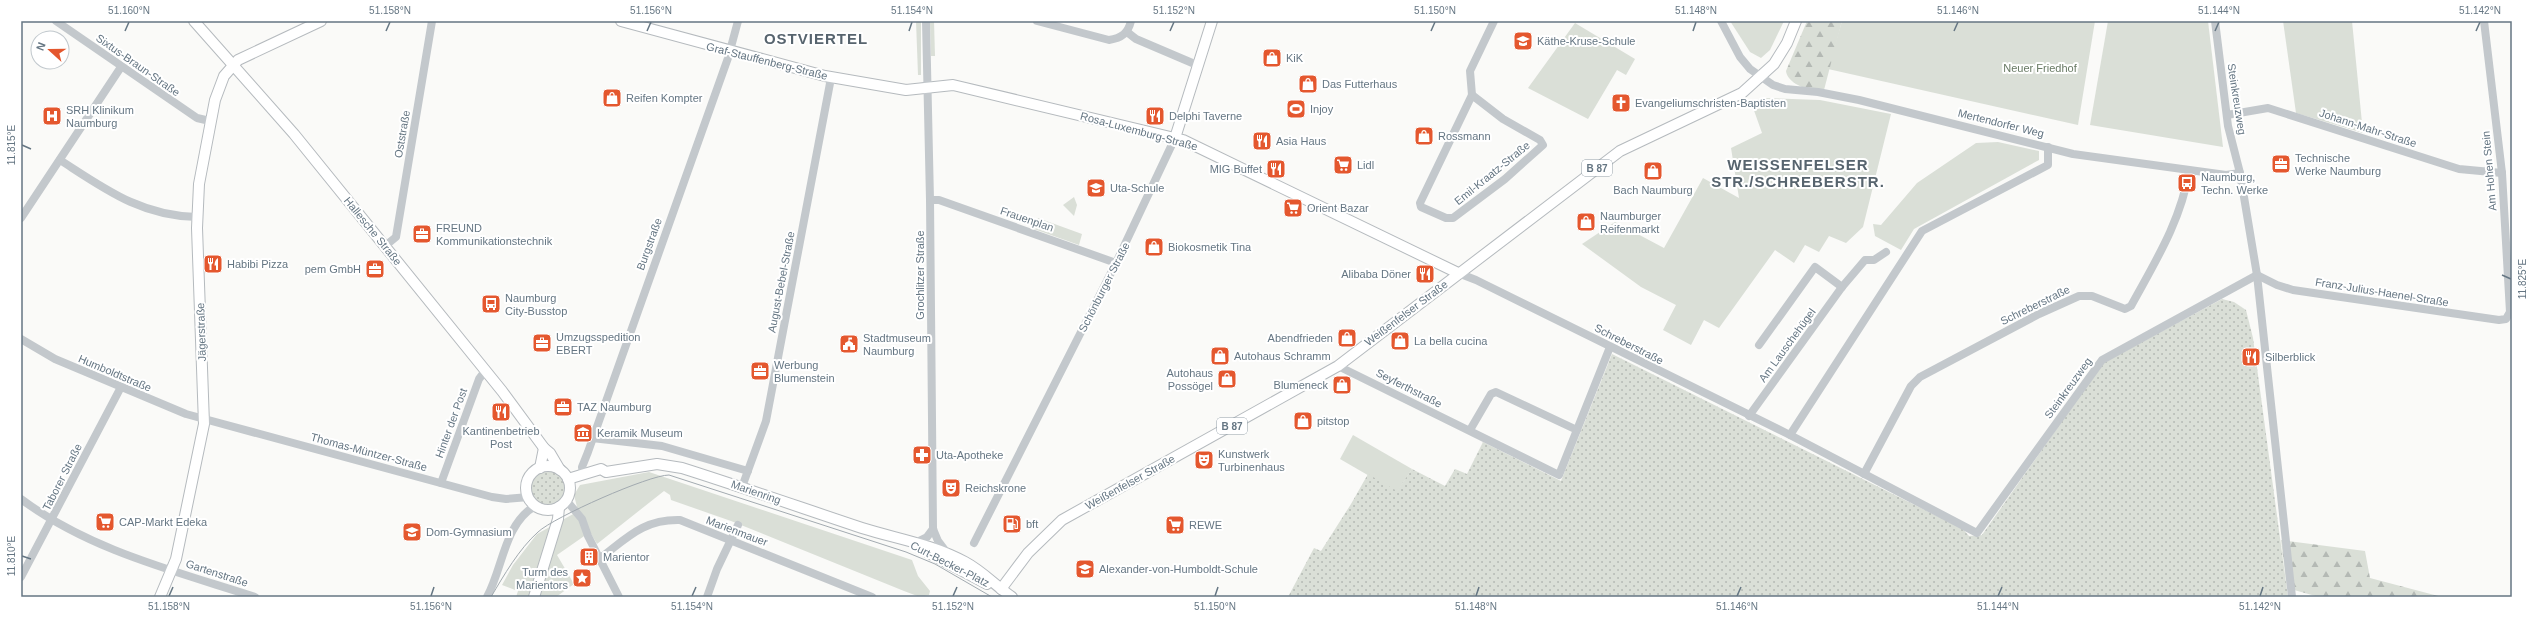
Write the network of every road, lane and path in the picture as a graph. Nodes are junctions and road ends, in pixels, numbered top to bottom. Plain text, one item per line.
1 (56, 21) edge
2 (194, 21) edge
3 (321, 21) edge
4 (432, 21) edge
5 (621, 21) edge
6 (738, 21) edge
7 (926, 21) edge
8 (1037, 21) edge
9 (1131, 21) edge
10 (1212, 21) edge
11 (1494, 21) edge
12 (1721, 21) edge
13 (1796, 21) edge
14 (2215, 21) edge
15 (2484, 21) edge
16 (1128, 32) junction
17 (730, 52) junction
18 (1197, 65) junction
19 (232, 66) junction
20 (121, 67) junction
21 (831, 78) junction
22 (1761, 78) junction
23 (927, 88) junction
24 (916, 90) joint
25 (1472, 95) junction
26 (2227, 115) junction
27 (210, 122) junction
28 (1175, 138) junction
29 (2048, 147) junction
30 (60, 160) junction
31 (2189, 171) junction
32 (2240, 173) junction
33 (2502, 173) junction
34 (930, 200) junction
35 (197, 217) junction
36 (21, 218) edge
37 (385, 246) junction
38 (1886, 252) dead end
39 (1116, 263) junction
40 (1458, 273) junction
41 (2257, 275) junction
42 (1842, 288) junction
43 (2506, 319) joint
44 (21, 339) edge
45 (1759, 344) dead end
46 (1610, 347) junction
47 (1338, 366) junction
48 (485, 371) junction
49 (121, 387) junction
50 (1749, 416) junction
51 (204, 419) junction
52 (1470, 430) junction
53 (1577, 430) junction
54 (1790, 435) junction
55 (592, 438) junction
56 (544, 448) junction
57 (540, 468) junction
58 (560, 470) junction
59 (748, 471) junction
60 (586, 474) junction
61 (1864, 474) junction
62 (568, 479) junction
63 (442, 483) junction
64 (742, 487) junction
65 (529, 497) junction
66 (21, 499) edge
67 (563, 504) junction
68 (536, 506) junction
69 (545, 510) junction
70 (51, 521) junction
71 (738, 525) dead end
72 (554, 529) junction
73 (933, 529) junction
74 (1977, 533) joint
75 (904, 540) junction
76 (731, 541) junction
77 (917, 542) junction
78 (939, 543) joint
79 (974, 543) dead end
80 (948, 553) junction
81 (599, 559) junction
82 (173, 570) junction
83 (21, 577) edge
84 (1001, 589) junction
85 (160, 597) edge
86 (255, 597) edge
87 (486, 597) edge
88 (534, 597) edge
89 (619, 597) edge
90 (707, 597) edge
91 (872, 597) edge
92 (1012, 597) edge
93 (2292, 597) edge

1 - 20 street, Sixtus-Braun-Straße
2 - 19 main road, Hallesche Straße
3 - 19 main road
4 - 37 street, Oststraße
5 - 17 main road, Graf-Stauffenberg-Straße
6 - 17 street, Burgstraße
7 - 23 street, Grochlitzer Straße
8 - 16 street
9 - 16 street
10 - 18 main road, Schönburger Straße
11 - 25 street
12 - 22 street
13 - 22 main road, Weißenfelser Straße / B 87
14 - 26 street, Steinkreuzweg
15 - 33 street, Am Hohen Stein
16 - 18 street
17 - 21 main road, Graf-Stauffenberg-Straße
17 - 55 street, Burgstraße
18 - 28 main road, Schönburger Straße
19 - 27 main road, Jägerstraße
19 - 37 main road, Hallesche Straße
20 - 27 street, Sixtus-Braun-Straße
20 - 30 street
21 - 24 main road, Graf-Stauffenberg-Straße
21 - 59 street, August-Bebel-Straße
22 - 29 street, Mertendorfer Weg
22 - 40 main road, Weißenfelser Straße / B 87
23 - 24 main road, Rosa-Luxemburg-Straße
23 - 28 main road, Rosa-Luxemburg-Straße
23 - 34 street, Grochlitzer Straße
25 - 25 street, Emil-Kraatz-Straße
26 - 32 street, Steinkreuzweg
26 - 33 street, Johann-Mahr-Straße
27 - 35 main road, Jägerstraße
28 - 39 street, Schönburger Straße
28 - 40 main road, Rosa-Luxemburg-Straße
29 - 31 street, Mertendorfer Weg
29 - 54 street
30 - 35 street
30 - 36 street
31 - 32 street, Mertendorfer Weg
31 - 61 street, Schreberstraße
32 - 41 street, Steinkreuzweg
33 - 43 street, Am Hohen Stein
34 - 39 street, Frauenplan
34 - 73 street, Grochlitzer Straße
35 - 51 main road, Jägerstraße
37 - 48 main road, Hallesche Straße
38 - 42 street, Am Lauschehügel
39 - 79 street, Schönburger Straße
40 - 46 street, Schreberstraße
40 - 47 main road, Weißenfelser Straße / B 87
41 - 43 street, Franz-Julius-Haenel-Straße
41 - 74 street, Steinkreuzweg
41 - 93 street, Steinkreuzweg
42 - 45 street, Am Lauschehügel
42 - 50 street, Am Lauschehügel
44 - 49 street, Humboldtstraße
46 - 50 street, Schreberstraße
46 - 53 street, Seyferthstraße
47 - 52 street, Seyferthstraße
47 - 84 main road, Weißenfelser Straße / B 87
48 - 56 main road, Hallesche Straße
48 - 63 street, Hinter der Post
49 - 51 street, Humboldtstraße
49 - 70 street, Taborer Straße
50 - 54 street, Schreberstraße
51 - 63 street, Thomas-Müntzer-Straße
51 - 82 main road, Jägerstraße
52 - 53 street
52 - 53 street, Seyferthstraße
54 - 61 street, Schreberstraße
55 - 59 street, Marienring
55 - 60 street, Burgstraße
56 - 57 main road
56 - 58 main road, Hallesche Straße
57 - 58 main road
57 - 65 main road
58 - 62 main road
59 - 64 street, August-Bebel-Straße
60 - 62 main road, Marienring
60 - 64 main road, Marienring
61 - 74 street, Schreberstraße
62 - 67 main road
63 - 65 street, Thomas-Müntzer-Straße
64 - 75 main road, Marienring
65 - 68 main road
66 - 70 street, Gartenstraße
67 - 69 main road
67 - 72 main road
67 - 81 street
68 - 69 main road
68 - 87 street
69 - 72 main road
70 - 82 street, Gartenstraße
70 - 83 street, Taborer Straße
71 - 76 street
72 - 88 main road
73 - 77 street
73 - 78 street, Grochlitzer Straße
75 - 77 main road, Curt-Becker-Platz
75 - 84 main road, Curt-Becker-Platz
76 - 81 street, Marienmauer
76 - 90 street
76 - 91 street, Marienmauer
77 - 80 main road, Curt-Becker-Platz
78 - 80 street, Curt-Becker-Platz
80 - 84 main road, Curt-Becker-Platz
81 - 89 street
82 - 85 main road, Jägerstraße
82 - 86 street, Gartenstraße
84 - 92 main road

